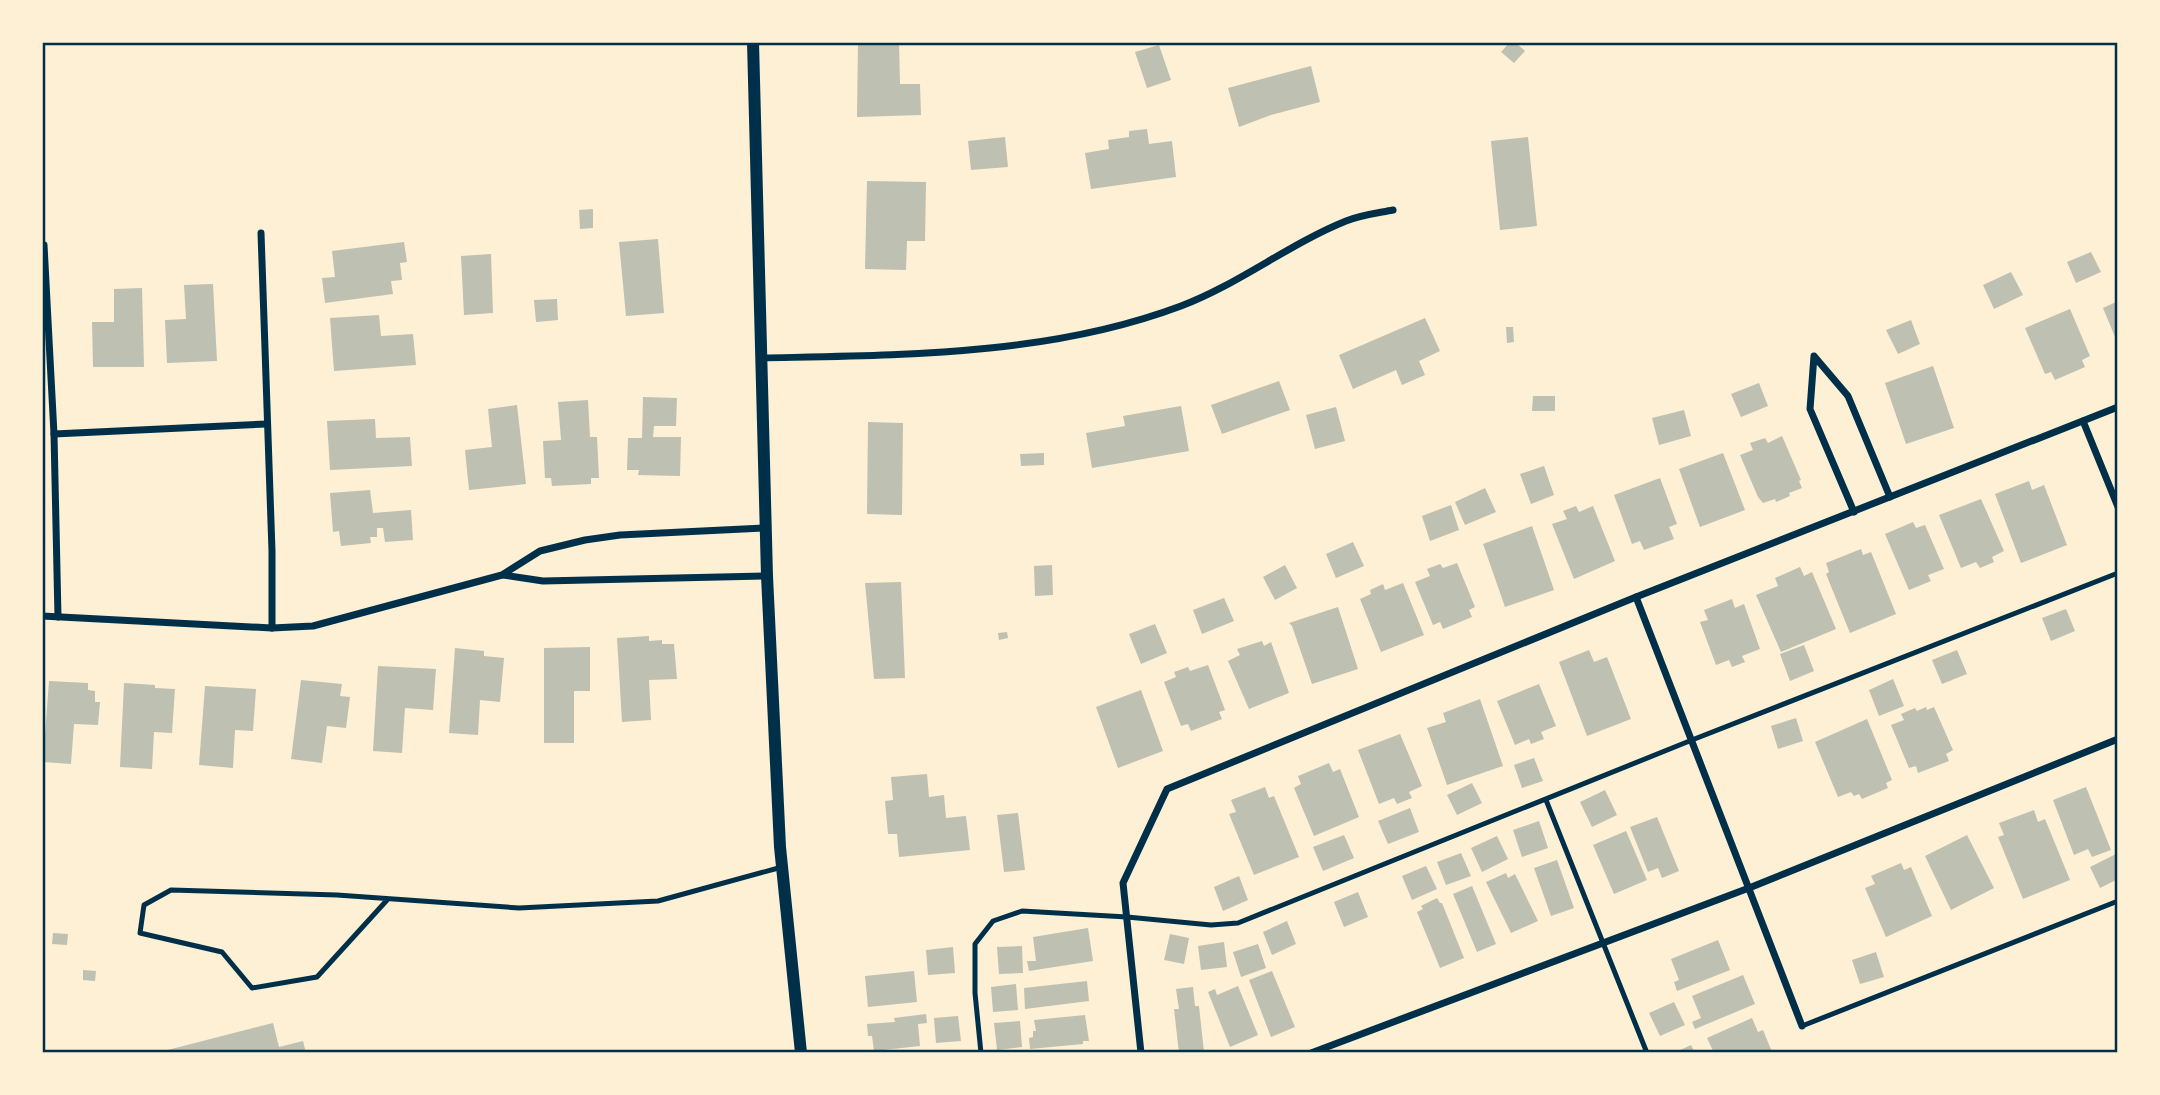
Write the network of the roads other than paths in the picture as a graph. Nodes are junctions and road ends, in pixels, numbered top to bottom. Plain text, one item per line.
1 (753, 42) edge
2 (1393, 210) dead end
3 (261, 233) dead end
4 (44, 245) dead end
5 (762, 358) junction
6 (2118, 407) edge
7 (2083, 422) junction
8 (267, 424) junction
9 (54, 434) junction
10 (1890, 497) junction
11 (2118, 507) edge
12 (1854, 512) junction
13 (766, 528) junction
14 (2118, 573) edge
15 (502, 575) junction
16 (767, 576) junction
17 (1636, 597) junction
18 (42, 616) edge
19 (58, 617) junction
20 (272, 628) junction
21 (2118, 739) edge
22 (1692, 740) junction
23 (1546, 800) junction
24 (782, 867) junction
25 (1749, 888) junction
26 (387, 899) junction
27 (2118, 901) edge
28 (1127, 917) junction
29 (1604, 942) junction
30 (1802, 1026) joint
31 (801, 1053) edge
32 (981, 1053) edge
33 (1141, 1053) edge
34 (1311, 1053) edge
35 (1647, 1053) edge

1 - 5 street
2 - 5 street
3 - 8 street
4 - 9 street
5 - 13 street
6 - 7 street
7 - 10 street
7 - 11 street
8 - 9 street
8 - 20 street
9 - 19 street
10 - 12 street
10 - 12 street
12 - 17 street
13 - 15 street
13 - 16 street
14 - 22 lane
15 - 16 street
15 - 20 street
16 - 24 street
17 - 22 street
17 - 28 street
18 - 19 street
19 - 20 street
21 - 25 street
22 - 23 lane
22 - 25 street
23 - 28 lane
23 - 29 lane
24 - 26 lane
24 - 31 street
25 - 29 street
25 - 30 street
26 - 26 lane
27 - 30 lane
28 - 32 lane
28 - 33 street
29 - 34 street
29 - 35 lane

